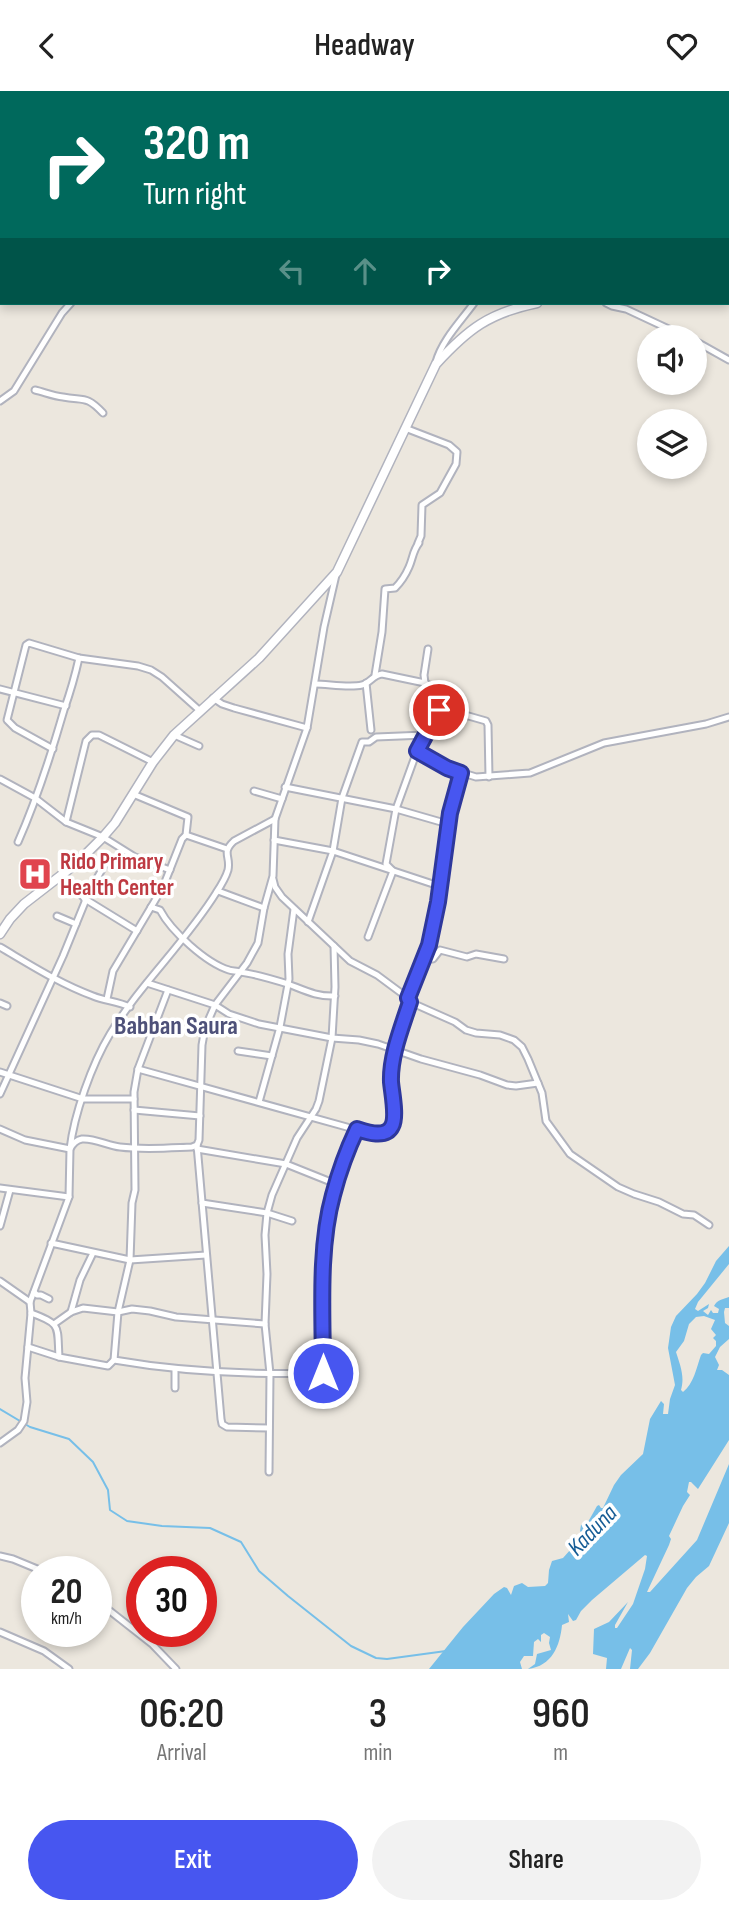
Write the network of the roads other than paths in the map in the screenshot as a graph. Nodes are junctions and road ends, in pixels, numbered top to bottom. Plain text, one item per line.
1 (69, 305) edge
2 (473, 305) edge
3 (528, 305) edge
4 (610, 305) edge
5 (660, 325) edge
6 (707, 348) edge
7 (729, 360) edge
8 (436, 364) junction
9 (35, 390) dead end
10 (0, 401) edge
11 (103, 412) dead end
12 (405, 428) junction
13 (337, 572) junction
14 (428, 649) dead end
15 (79, 658) junction
16 (375, 675) junction
17 (366, 683) junction
18 (425, 683) junction
19 (315, 684) junction
20 (0, 689) edge
21 (448, 691) junction
22 (13, 693) junction
23 (213, 698) junction
24 (66, 706) junction
25 (199, 710) junction
26 (729, 717) edge
27 (307, 727) junction
28 (371, 730) dead end
29 (174, 734) junction
30 (425, 735) junction
31 (198, 746) dead end
32 (53, 749) junction
33 (417, 751) junction
34 (153, 762) junction
35 (461, 773) junction
36 (489, 777) junction
37 (0, 779) edge
38 (285, 787) junction
39 (254, 791) dead end
40 (133, 794) junction
41 (35, 797) junction
42 (342, 798) junction
43 (282, 799) junction
44 (396, 809) junction
45 (275, 819) junction
46 (66, 822) junction
47 (448, 824) junction
48 (186, 835) junction
49 (103, 837) junction
50 (274, 840) junction
51 (18, 842) dead end
52 (227, 849) junction
53 (333, 851) junction
54 (108, 859) dead end
55 (170, 870) junction
56 (393, 871) junction
57 (62, 873) junction
58 (439, 885) junction
59 (272, 888) junction
60 (218, 891) junction
61 (85, 899) junction
62 (151, 907) junction
63 (264, 908) junction
64 (294, 909) junction
65 (57, 916) dead end
66 (308, 922) junction
67 (76, 924) junction
68 (137, 931) junction
69 (0, 934) edge
70 (368, 937) dead end
71 (184, 939) junction
72 (334, 946) junction
73 (0, 947) edge
74 (423, 959) junction
75 (504, 959) dead end
76 (241, 972) junction
77 (53, 977) junction
78 (147, 983) junction
79 (288, 985) junction
80 (168, 990) junction
81 (335, 996) junction
82 (107, 999) junction
83 (409, 1000) junction
84 (0, 1003) edge
85 (215, 1005) junction
86 (7, 1006) dead end
87 (130, 1007) junction
88 (280, 1027) junction
89 (332, 1038) junction
90 (396, 1050) junction
91 (238, 1051) dead end
92 (272, 1056) junction
93 (138, 1069) junction
94 (0, 1072) edge
95 (8, 1075) junction
96 (538, 1083) junction
97 (200, 1085) junction
98 (0, 1094) edge
99 (83, 1099) junction
100 (134, 1099) junction
101 (259, 1103) junction
102 (134, 1110) junction
103 (200, 1116) junction
104 (312, 1116) junction
105 (0, 1129) edge
106 (357, 1129) junction
107 (197, 1147) junction
108 (134, 1148) junction
109 (70, 1149) junction
110 (286, 1164) junction
111 (336, 1184) junction
112 (0, 1188) edge
113 (10, 1190) junction
114 (69, 1198) junction
115 (202, 1203) junction
116 (267, 1213) junction
117 (292, 1221) dead end
118 (709, 1225) dead end
119 (0, 1226) edge
120 (51, 1243) junction
121 (93, 1253) junction
122 (206, 1255) junction
123 (130, 1260) junction
124 (0, 1281) edge
125 (34, 1292) junction
126 (50, 1299) dead end
127 (30, 1302) junction
128 (71, 1312) junction
129 (118, 1312) junction
130 (31, 1313) junction
131 (212, 1320) junction
132 (54, 1324) junction
133 (265, 1324) junction
134 (28, 1347) junction
135 (59, 1357) junction
136 (114, 1360) junction
137 (175, 1370) junction
138 (216, 1372) junction
139 (270, 1374) junction
140 (174, 1388) dead end
141 (269, 1428) junction
142 (0, 1443) edge
143 (269, 1472) dead end
144 (0, 1556) edge
145 (21, 1562) edge
146 (112, 1613) edge
147 (0, 1632) edge
148 (69, 1669) edge
149 (176, 1669) edge

1 - 10 street
2 - 8 street
3 - 8 main road
4 - 5 street
6 - 7 street
8 - 12 main road
9 - 11 street
12 - 13 main road
12 - 16 street
13 - 19 street
13 - 23 main road
14 - 18 street
15 - 22 street
15 - 24 street
15 - 25 street
16 - 17 street
16 - 18 street
17 - 19 street
17 - 28 street
18 - 21 street
19 - 27 street
20 - 22 street
21 - 30 street
21 - 36 street
22 - 24 street
22 - 32 street
23 - 25 main road
23 - 27 street
24 - 32 street
25 - 29 main road
26 - 36 street
27 - 38 street
29 - 31 street
29 - 34 main road
30 - 33 street
30 - 42 street
32 - 41 street
33 - 35 street
33 - 44 street
34 - 40 main road
34 - 46 street
35 - 36 street
35 - 47 street
37 - 41 street
38 - 42 street
38 - 43 street
39 - 43 street
40 - 48 street
40 - 49 main road
41 - 46 street
41 - 51 street
42 - 44 street
42 - 53 street
43 - 45 street
44 - 47 street
44 - 56 street
45 - 50 street
45 - 52 street
46 - 49 street
47 - 58 street
48 - 52 street
48 - 55 street
49 - 55 street
49 - 57 main road
50 - 53 street
50 - 59 street
52 - 60 street
53 - 56 street
53 - 66 street
54 - 61 street
55 - 62 street
56 - 58 street
56 - 70 street
57 - 61 street
57 - 69 main road
58 - 74 street
59 - 63 street
59 - 64 street
60 - 63 street
60 - 71 street
61 - 67 street
61 - 68 street
62 - 68 street
62 - 71 street
63 - 76 street
64 - 66 street
64 - 79 street
65 - 67 street
66 - 72 street
67 - 77 street
68 - 82 street
71 - 76 street
71 - 78 street
72 - 81 street
72 - 83 street
73 - 77 street
74 - 75 street
74 - 83 street
76 - 79 street
76 - 85 street
77 - 82 street
77 - 95 street
78 - 80 street
78 - 87 street
79 - 81 street
79 - 88 street
80 - 85 street
80 - 93 street
81 - 89 street
82 - 87 street
83 - 90 street
83 - 96 street
84 - 86 street
85 - 88 street
85 - 97 street
87 - 99 street
88 - 89 street
88 - 92 street
89 - 90 street
89 - 104 street
90 - 96 street
90 - 106 street
91 - 92 street
92 - 101 street
93 - 97 street
93 - 100 street
94 - 95 street
95 - 98 street
95 - 99 street
96 - 118 street
97 - 101 street
97 - 103 street
99 - 100 street
99 - 109 street
100 - 102 street
101 - 104 street
102 - 103 street
102 - 108 street
103 - 107 street
104 - 106 street
104 - 110 street
105 - 109 street
106 - 111 street
107 - 108 street
107 - 110 street
107 - 115 street
108 - 109 street
108 - 123 street
109 - 114 street
110 - 111 street
110 - 116 street
111 - 139 street
112 - 113 street
113 - 114 street
113 - 119 street
114 - 120 street
115 - 116 street
115 - 122 street
116 - 117 street
116 - 133 street
120 - 121 street
120 - 125 street
121 - 123 street
121 - 128 street
122 - 123 street
122 - 131 street
123 - 129 street
124 - 127 street
125 - 126 street
125 - 127 street
127 - 130 street
128 - 129 street
128 - 132 street
129 - 131 street
129 - 136 street
130 - 132 street
130 - 134 street
131 - 133 street
131 - 138 street
132 - 135 street
133 - 139 street
134 - 135 street
134 - 142 street
135 - 136 street
136 - 137 street
137 - 138 street
137 - 140 street
138 - 139 street
138 - 141 street
139 - 141 street
141 - 143 street
144 - 145 street
146 - 149 street
147 - 148 street

